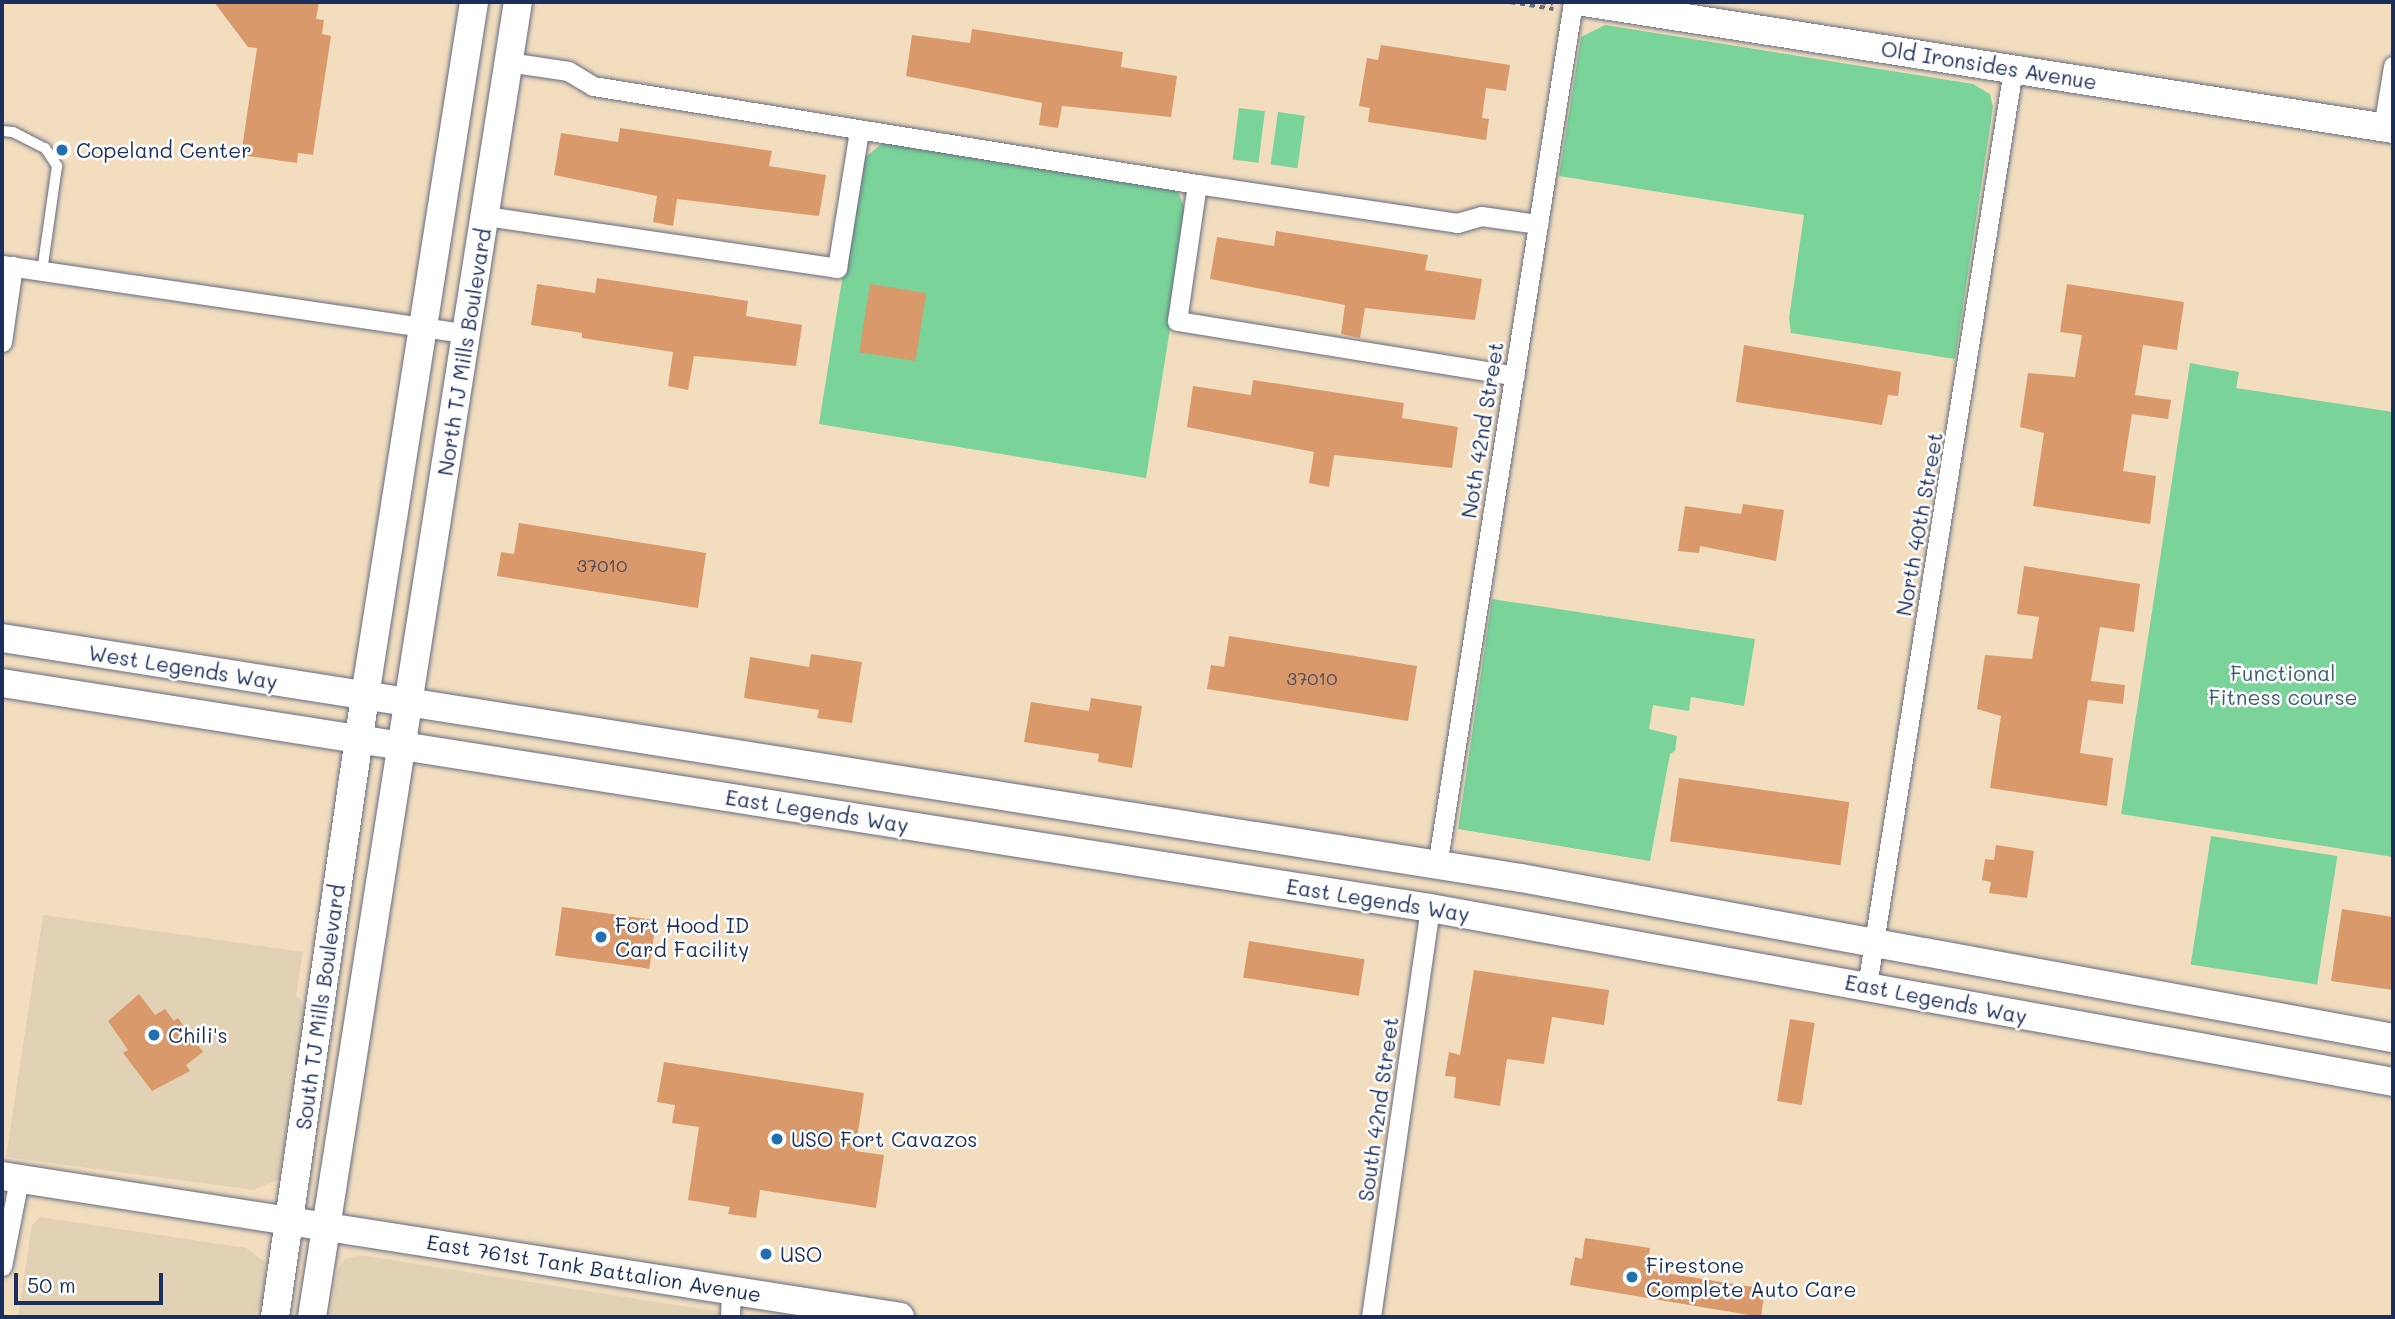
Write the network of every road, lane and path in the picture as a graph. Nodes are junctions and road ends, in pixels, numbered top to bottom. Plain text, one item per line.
1 (474, 2) edge
2 (519, 2) edge
3 (1573, 2) edge
4 (1584, 2) edge
5 (508, 62) junction
6 (2393, 66) edge
7 (2013, 69) junction
8 (2388, 128) edge
9 (859, 130) junction
10 (2, 131) edge
11 (1197, 184) junction
12 (486, 216) junction
13 (1538, 224) junction
14 (7, 266) edge
15 (43, 271) junction
16 (422, 327) junction
17 (467, 334) junction
18 (2, 342) edge
19 (1515, 376) junction
20 (2, 638) edge
21 (2, 683) edge
22 (365, 696) junction
23 (406, 703) junction
24 (358, 740) junction
25 (399, 746) junction
26 (1437, 866) junction
27 (1521, 878) junction
28 (1360, 896) junction
29 (1430, 908) junction
30 (1876, 941) junction
31 (1867, 986) junction
32 (2393, 1038) edge
33 (2393, 1082) edge
34 (10, 1177) edge
35 (288, 1219) junction
36 (325, 1225) junction
37 (2, 1266) edge
38 (730, 1303) edge
39 (779, 1307) edge
40 (828, 1311) edge
41 (275, 1317) edge
42 (312, 1317) edge
43 (901, 1317) edge
44 (1371, 1317) edge

1 - 16 street
2 - 5 street, North TJ Mills Boulevard
3 - 13 street, Noth 42nd Street
4 - 7 street, Old Ironsides Avenue
5 - 9 street
5 - 12 street, North TJ Mills Boulevard
6 - 8 street
7 - 8 street, Old Ironsides Avenue
7 - 30 street, North 40th Street
9 - 11 street
9 - 12 street
10 - 15 lane
11 - 13 street
11 - 19 street
12 - 17 street, North TJ Mills Boulevard
13 - 19 street, Noth 42nd Street
14 - 15 street
14 - 18 street
15 - 16 street
16 - 17 street
16 - 22 street
17 - 23 street, North TJ Mills Boulevard
19 - 26 street, Noth 42nd Street
20 - 22 street, West Legends Way
21 - 24 street
22 - 23 street, East Legends Way
22 - 24 street, South TJ Mills Boulevard
23 - 25 street, South TJ Mills Boulevard
23 - 26 street, East Legends Way
24 - 25 street, East Legends Way
24 - 35 street, South TJ Mills Boulevard
25 - 28 street, East Legends Way
25 - 36 street, South TJ Mills Boulevard
26 - 27 street, East Legends Way
26 - 28 street
27 - 29 street
27 - 30 street, East Legends Way
28 - 29 street, East Legends Way
29 - 31 street, East Legends Way
29 - 44 street, South 42nd Street
30 - 31 street, North 40th Street
30 - 32 street, East Legends Way
31 - 33 street, East Legends Way
34 - 35 street, East 761st Tank Battalion Avenue
34 - 37 street
35 - 36 street, East 761st Tank Battalion Avenue
35 - 41 street, South TJ Mills Boulevard
36 - 38 street, East 761st Tank Battalion Avenue
36 - 42 street, South TJ Mills Boulevard
38 - 39 street, East 761st Tank Battalion Avenue
39 - 40 street, East 761st Tank Battalion Avenue
40 - 43 street, East 761st Tank Battalion Avenue

